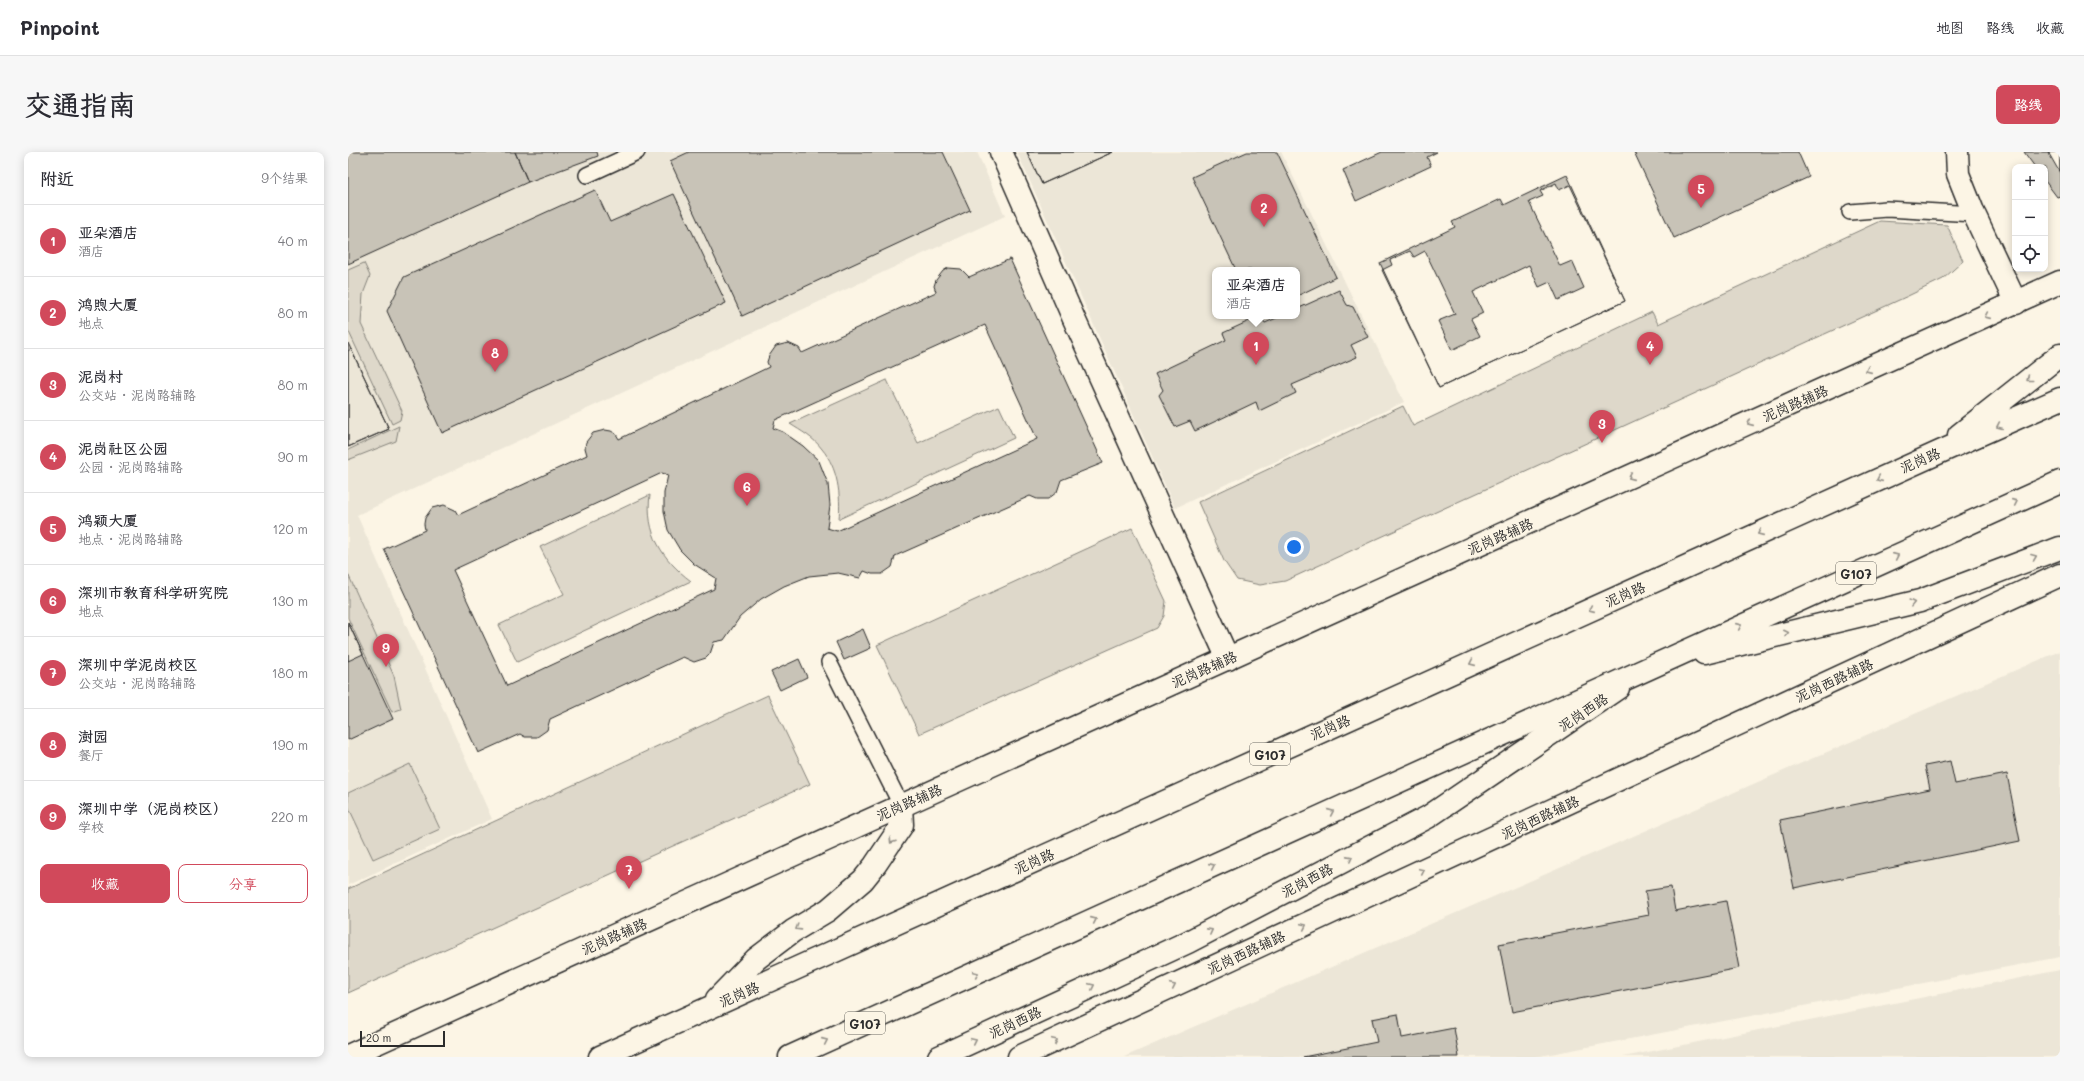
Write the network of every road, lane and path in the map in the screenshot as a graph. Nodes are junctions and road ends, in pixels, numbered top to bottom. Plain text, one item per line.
1 (637, 152) edge
2 (1002, 152) edge
3 (1957, 152) edge
4 (586, 175) dead end
5 (1850, 212) dead end
6 (1974, 214) junction
7 (2060, 282) edge
8 (2016, 303) junction
9 (2060, 355) edge
10 (2060, 399) edge
11 (1940, 452) junction
12 (2060, 482) edge
13 (2060, 548) edge
14 (2060, 575) edge
15 (1228, 659) junction
16 (829, 662) dead end
17 (1653, 665) junction
18 (901, 806) junction
19 (708, 1008) junction
20 (348, 1056) edge
21 (600, 1057) edge
22 (790, 1057) edge
23 (939, 1057) edge
24 (1020, 1057) edge

1 - 4 lane
2 - 15 main road
3 - 6 main road
5 - 6 lane
6 - 8 main road
7 - 8 main road, 泥岗路辅路
8 -> 15 main road, 泥岗路辅路
9 -> 11 main road
10 -> 11 main road, 泥岗路 / G107
11 -> 19 main road, 泥岗路 / G107
17 -> 12 main road, G107
17 -> 13 main road
24 -> 14 main road, 泥岗西路辅路
15 - 18 main road, 泥岗路辅路
16 - 18 lane
22 -> 17 main road, G107
23 -> 17 main road, 泥岗西路
18 -> 19 main road
18 - 20 main road, 泥岗路辅路
19 - 21 main road, 泥岗路 / G107

